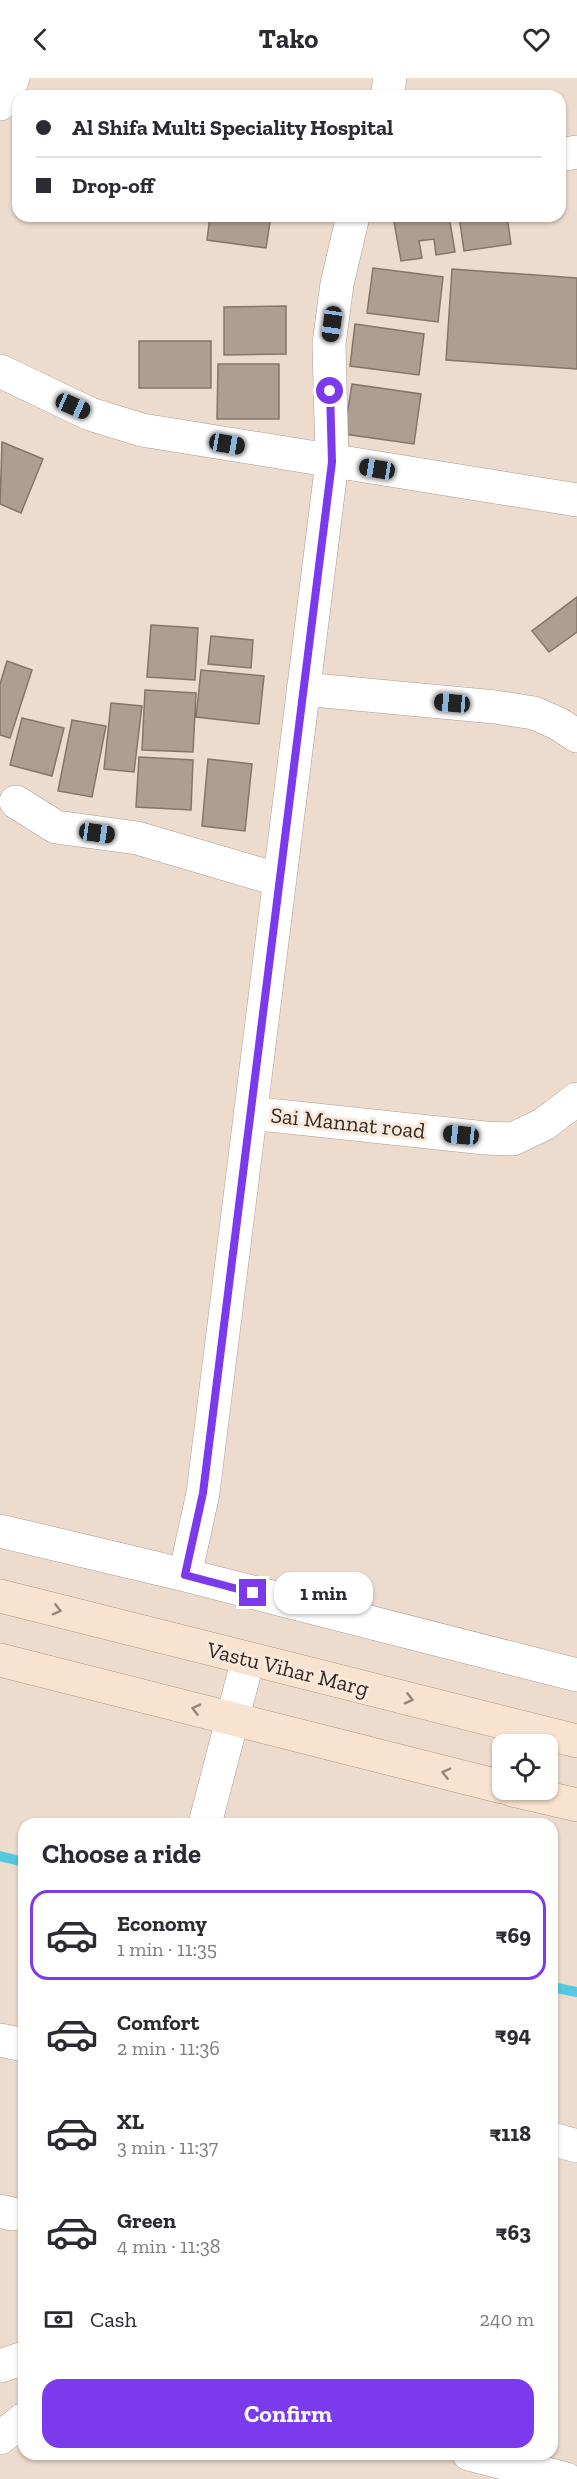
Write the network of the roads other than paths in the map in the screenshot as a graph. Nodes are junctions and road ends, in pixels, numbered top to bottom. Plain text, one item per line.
1 (13, 78) edge
2 (0, 104) edge
3 (352, 222) edge
4 (0, 371) edge
5 (332, 462) junction
6 (577, 500) edge
7 (303, 689) junction
8 (577, 736) edge
9 (16, 802) dead end
10 (280, 880) junction
11 (577, 1099) edge
12 (250, 1113) junction
13 (0, 1531) edge
14 (185, 1575) junction
15 (0, 1596) edge
16 (0, 1659) edge
17 (248, 1659) junction
18 (577, 1675) edge
19 (234, 1719) junction
20 (577, 1741) edge
21 (492, 1784) edge
22 (555, 1800) edge
23 (577, 1805) edge
24 (207, 1818) edge
25 (0, 2040) edge
26 (18, 2044) edge
27 (558, 2141) edge
28 (577, 2146) edge
29 (18, 2360) edge
30 (0, 2366) edge
31 (18, 2424) edge
32 (0, 2438) edge
33 (492, 2460) edge
34 (566, 2479) edge

1 - 2 street
3 - 5 street
4 - 5 street
5 - 6 street
5 - 7 street
7 - 8 street
7 - 10 street
9 - 10 street
10 - 12 street
11 - 12 street, Sai Mannat road
12 - 14 street
13 - 14 street
14 - 18 street
15 -> 17 main road, Vastu Vihar Marg
19 -> 16 main road
17 - 19 street
17 -> 20 main road, Vastu Vihar Marg
21 -> 19 main road
19 - 24 street
22 - 23 main road
25 - 26 street
27 - 28 street
29 - 30 street
31 - 32 street
33 - 34 street

